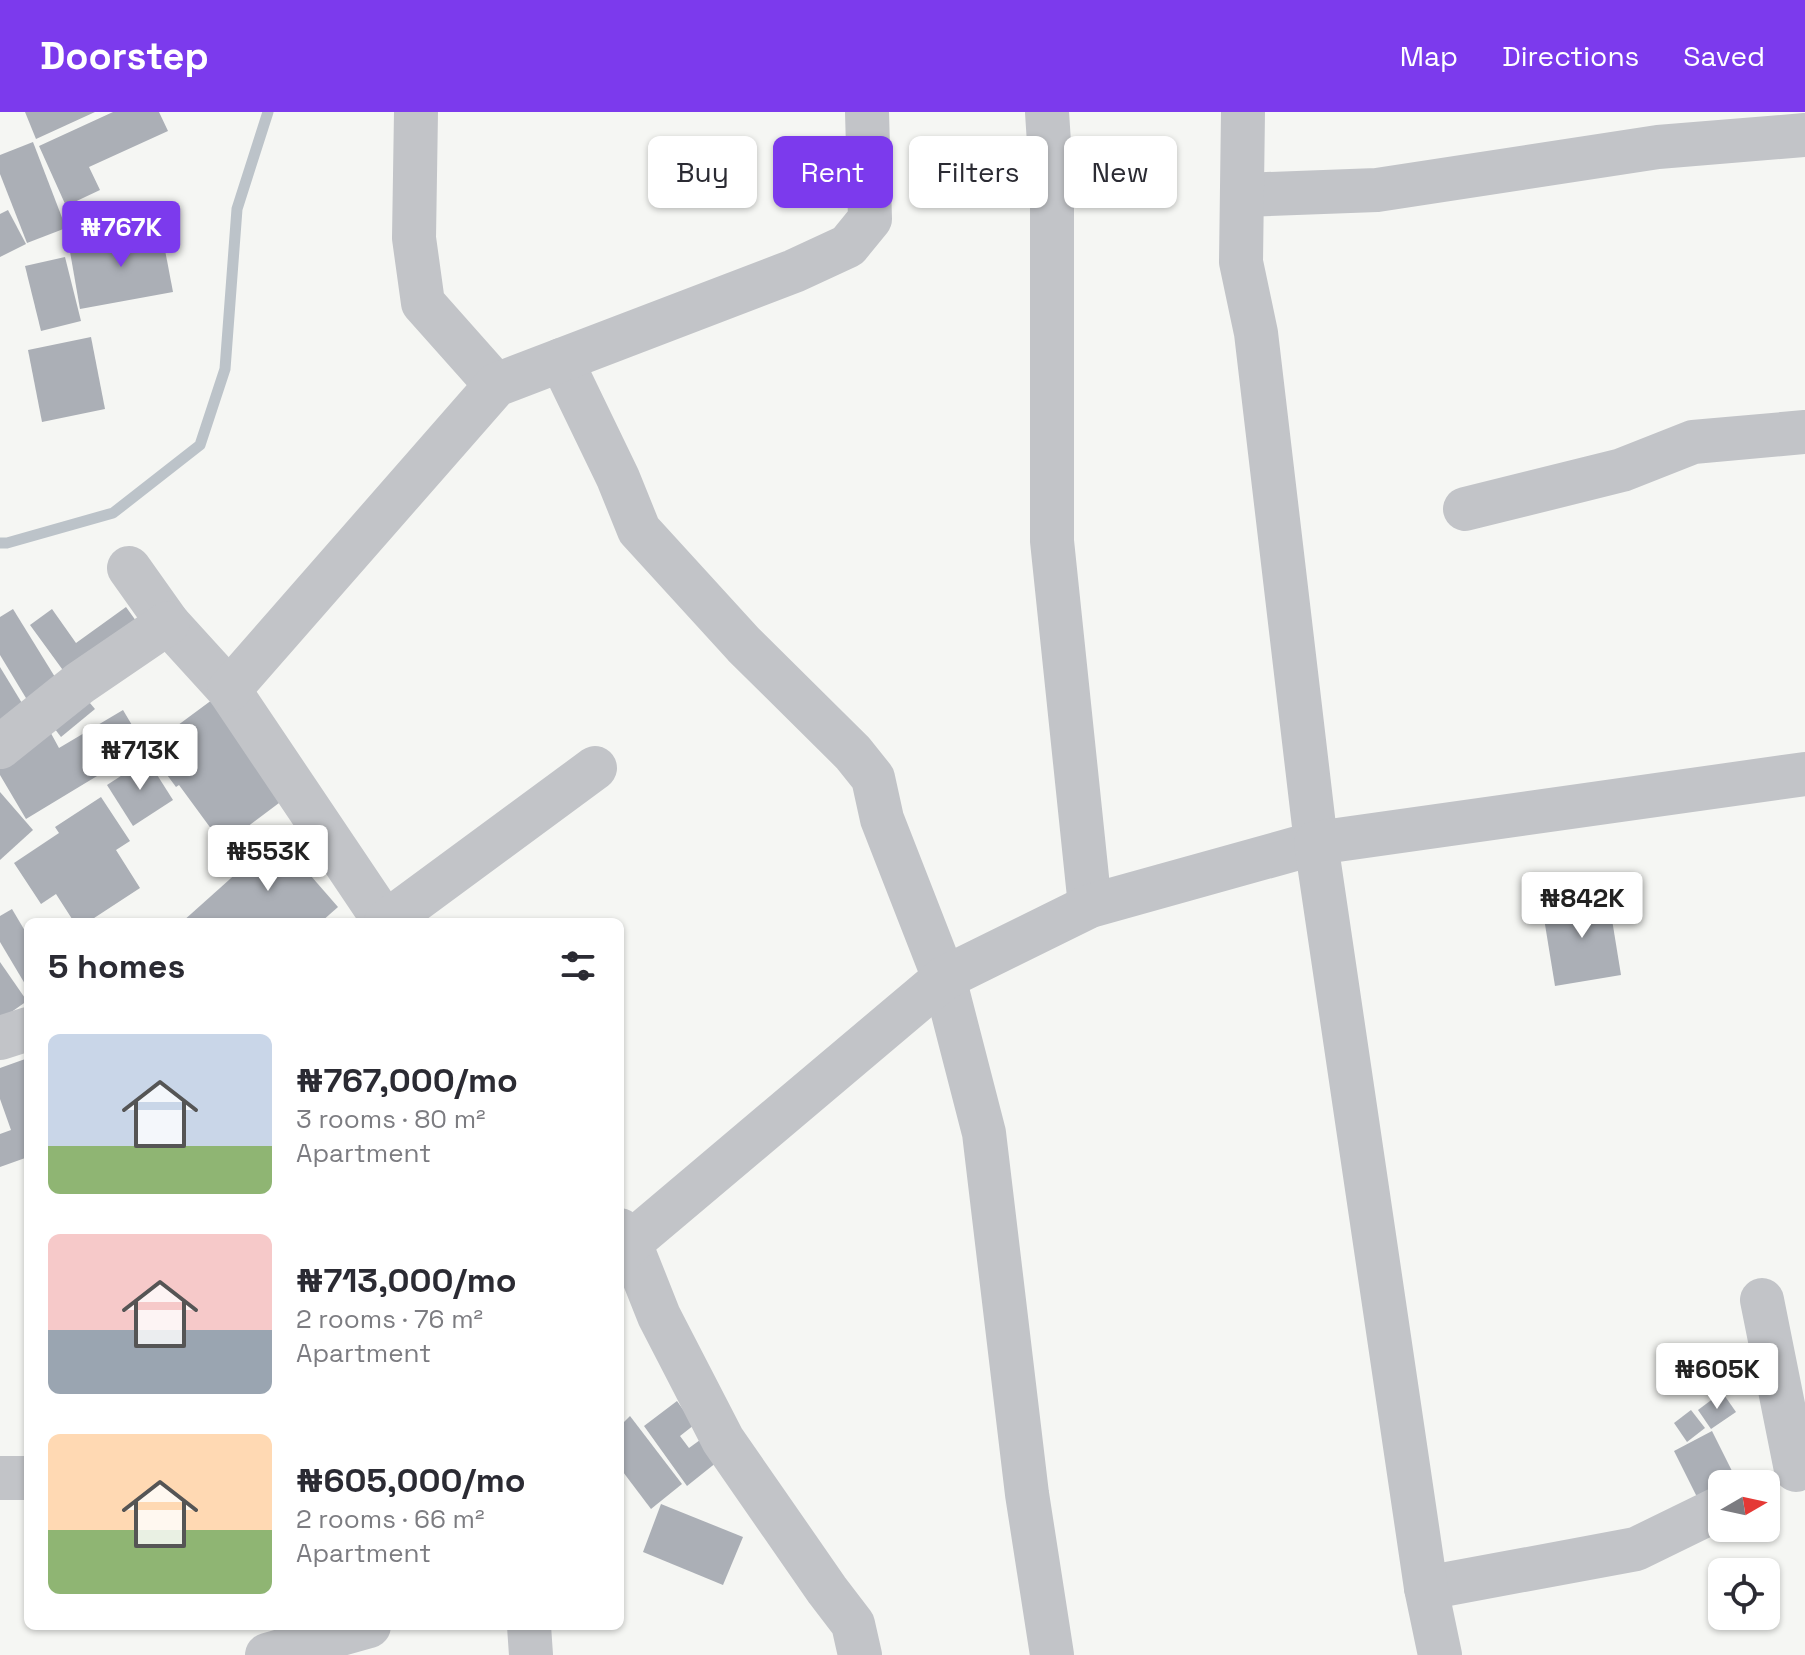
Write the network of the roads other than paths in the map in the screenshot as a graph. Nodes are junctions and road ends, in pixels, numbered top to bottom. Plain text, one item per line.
1 (416, 112) edge
2 (867, 112) edge
3 (1047, 112) edge
4 (1243, 112) edge
5 (1805, 135) edge
6 (1242, 195) junction
7 (561, 360) junction
8 (496, 385) junction
9 (1805, 432) edge
10 (1465, 509) dead end
11 (129, 568) dead end
12 (168, 623) junction
13 (229, 690) junction
14 (0, 747) edge
15 (595, 768) dead end
16 (1805, 774) edge
17 (1316, 843) junction
18 (1090, 906) junction
19 (383, 918) edge
20 (391, 918) edge
21 (944, 978) junction
22 (24, 1030) edge
23 (0, 1038) edge
24 (624, 1241) edge
25 (624, 1244) edge
26 (1762, 1300) dead end
27 (1789, 1473) edge
28 (0, 1478) edge
29 (24, 1478) edge
30 (1708, 1514) edge
31 (1426, 1588) junction
32 (355, 1630) edge
33 (529, 1630) edge
34 (267, 1655) edge
35 (531, 1655) edge
36 (860, 1655) edge
37 (1052, 1655) edge
38 (1440, 1655) edge

1 - 8 street
2 - 7 street
3 - 18 street
4 - 6 street
5 - 6 street
6 - 17 street
7 - 8 street
7 - 21 street
8 - 13 street
9 - 10 street
11 - 12 street
12 - 13 street
12 - 14 street
13 - 19 street
15 - 20 street
16 - 17 street
17 - 18 street
17 - 31 street
18 - 21 street
21 - 24 street
21 - 37 street
22 - 23 street
25 - 36 street
26 - 27 street
28 - 29 street
30 - 31 street
31 - 38 street
32 - 34 street
33 - 35 street

